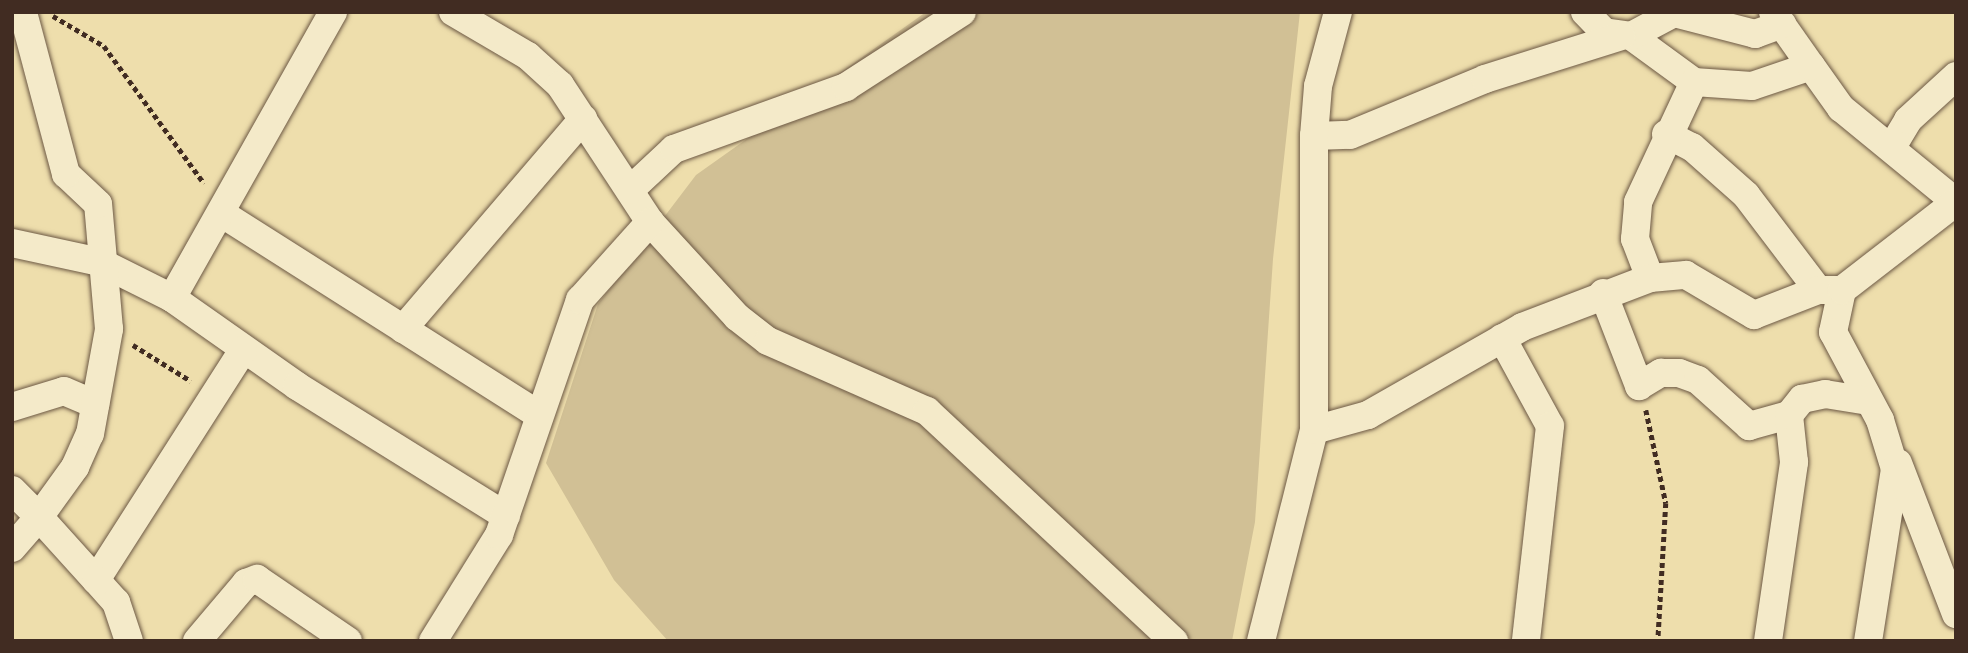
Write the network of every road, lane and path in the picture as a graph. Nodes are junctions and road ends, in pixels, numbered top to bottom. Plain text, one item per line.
1 (23, 12) edge
2 (43, 12) edge
3 (333, 12) edge
4 (453, 12) edge
5 (962, 12) edge
6 (1338, 12) edge
7 (1585, 12) edge
8 (1778, 18) edge
9 (1626, 36) junction
10 (1811, 66) junction
11 (25, 75) edge
12 (1956, 76) edge
13 (1693, 82) junction
14 (583, 119) junction
15 (1666, 134) junction
16 (1314, 136) junction
17 (1892, 147) junction
18 (629, 190) junction
19 (1956, 202) edge
20 (224, 215) junction
21 (650, 222) junction
22 (12, 243) edge
23 (100, 262) junction
24 (1650, 278) junction
25 (1830, 290) junction
26 (1603, 293) junction
27 (172, 298) junction
28 (109, 329) junction
29 (403, 329) junction
30 (1502, 338) junction
31 (243, 350) junction
32 (1639, 386) junction
33 (215, 396) junction
34 (1868, 401) junction
35 (95, 404) junction
36 (12, 407) edge
37 (538, 414) junction
38 (1789, 415) junction
39 (1314, 430) junction
40 (1893, 452) junction
41 (12, 490) edge
42 (506, 516) junction
43 (39, 517) junction
44 (12, 548) edge
45 (96, 580) junction
46 (1956, 614) edge
47 (129, 641) edge
48 (197, 641) edge
49 (348, 641) edge
50 (433, 641) edge
51 (1174, 641) edge
52 (1261, 641) edge
53 (1526, 641) edge
54 (1658, 641) edge
55 (1768, 641) edge
56 (1868, 641) edge

1 - 11 street
2 - 20 path
3 - 20 street
4 - 14 street
5 - 18 street
6 - 16 street
7 - 9 street
8 - 9 street
8 - 10 street
9 - 13 street
9 - 16 street
10 - 13 street
10 - 17 street
11 - 23 street
12 - 17 street
13 - 15 street
14 - 18 street
14 - 29 street
15 - 24 street
15 - 25 street
16 - 39 street
17 - 19 street
18 - 21 street
19 - 25 street
20 - 27 street
20 - 29 street
21 - 37 street
21 - 51 street
22 - 23 street
23 - 27 street
23 - 28 street
24 - 25 street
24 - 26 street
25 - 34 street
26 - 30 street
26 - 32 street
27 - 31 street
28 - 33 path
28 - 35 street
29 - 37 street
30 - 39 street
30 - 53 street
31 - 33 street
31 - 42 street
32 - 38 street
32 - 54 path
33 - 45 street
34 - 38 street
34 - 40 street
35 - 36 street
35 - 43 street
37 - 42 street
38 - 55 street
39 - 52 street
40 - 46 street
40 - 56 street
41 - 43 street
42 - 50 street
43 - 44 street
43 - 45 street
45 - 47 street
48 - 49 street

